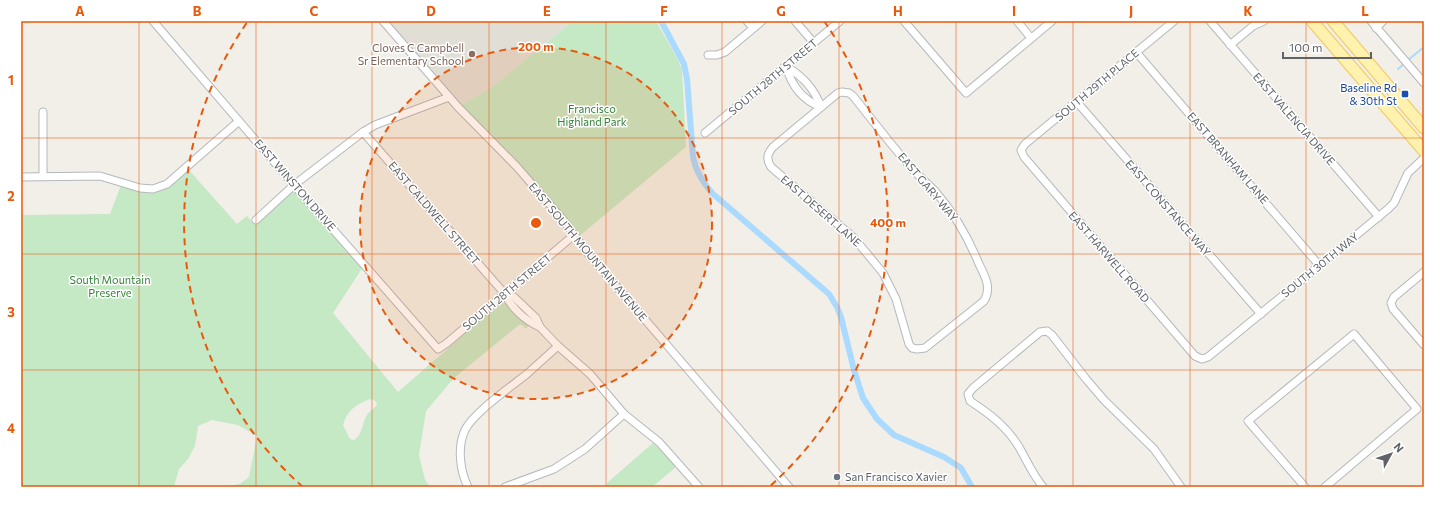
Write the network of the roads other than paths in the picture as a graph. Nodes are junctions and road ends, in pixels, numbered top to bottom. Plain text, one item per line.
1 (153, 21) edge
2 (383, 21) edge
3 (747, 21) edge
4 (762, 21) edge
5 (795, 21) edge
6 (840, 21) edge
7 (904, 21) edge
8 (1016, 21) edge
9 (1052, 21) edge
10 (1174, 21) edge
11 (1210, 21) edge
12 (1264, 21) edge
13 (1312, 21) edge
14 (1333, 21) edge
15 (1371, 21) edge
16 (1384, 21) edge
17 (1254, 23) edge
18 (753, 28) junction
19 (1376, 28) junction
20 (1031, 38) junction
21 (814, 43) junction
22 (1230, 45) junction
23 (1136, 52) junction
24 (708, 55) dead end
25 (786, 66) junction
26 (807, 82) junction
27 (1424, 82) edge
28 (798, 91) junction
29 (449, 97) junction
30 (1076, 101) junction
31 (821, 107) junction
32 (43, 112) dead end
33 (239, 121) junction
34 (1424, 128) edge
35 (363, 132) junction
36 (705, 133) dead end
37 (1021, 150) joint
38 (1424, 152) edge
39 (1424, 158) edge
40 (43, 176) junction
41 (21, 177) edge
42 (294, 185) junction
43 (1378, 217) junction
44 (256, 220) dead end
45 (574, 235) junction
46 (1319, 265) junction
47 (1424, 272) edge
48 (504, 293) junction
49 (1260, 314) junction
50 (1424, 345) edge
51 (558, 346) junction
52 (438, 349) joint
53 (917, 350) joint
54 (1202, 359) joint
55 (624, 414) junction
56 (468, 487) edge
57 (504, 487) edge
58 (699, 487) edge
59 (790, 487) edge
60 (1043, 487) edge
61 (1181, 487) edge
62 (1304, 487) edge
63 (1325, 487) edge

1 - 33 street, EAST WINSTON DRIVE
2 - 29 street, EAST SOUTH MOUNTAIN AVENUE
3 - 18 street
4 - 18 street
5 - 21 street
6 - 21 street, SOUTH 28TH STREET
7 - 20 street
8 - 20 street
9 - 20 street
10 - 23 street, SOUTH 29TH PLACE
11 - 22 street, EAST VALENCIA DRIVE
12 - 17 street
13 - 38 main road
14 - 34 main road
15 - 19 street
16 - 19 street
17 - 22 street
18 - 24 street
19 - 27 street
21 - 25 street, SOUTH 28TH STREET
22 - 43 street, EAST VALENCIA DRIVE
23 - 30 street, SOUTH 29TH PLACE
23 - 46 street, EAST BRANHAM LANE
25 - 26 street
25 - 28 street
25 - 36 street, SOUTH 28TH STREET
26 - 28 street
26 - 31 street
28 - 31 street
29 - 35 street
29 - 45 street, EAST SOUTH MOUNTAIN AVENUE
30 - 37 street, SOUTH 29TH PLACE
30 - 49 street, EAST CONSTANCE WAY
31 - 53 street, EAST DESERT LANE
31 - 53 street, EAST GARY WAY
32 - 40 street
33 - 40 street
33 - 42 street, EAST WINSTON DRIVE
35 - 42 street
35 - 48 street, EAST CALDWELL STREET
37 - 54 street, EAST HARWELL ROAD
39 - 43 street, SOUTH 30TH WAY
40 - 41 street
42 - 44 street
42 - 52 street, EAST WINSTON DRIVE
43 - 46 street, SOUTH 30TH WAY
45 - 48 street, SOUTH 28TH STREET
45 - 59 street, EAST SOUTH MOUNTAIN AVENUE
46 - 49 street, SOUTH 30TH WAY
47 - 50 street
48 - 51 street, EAST CALDWELL STREET
48 - 52 street, SOUTH 28TH STREET
49 - 54 street, SOUTH 30TH WAY
51 - 55 street, EAST CALDWELL STREET
51 - 56 street
55 - 57 street
55 - 58 street, EAST CALDWELL STREET
60 - 61 street
62 - 63 street

